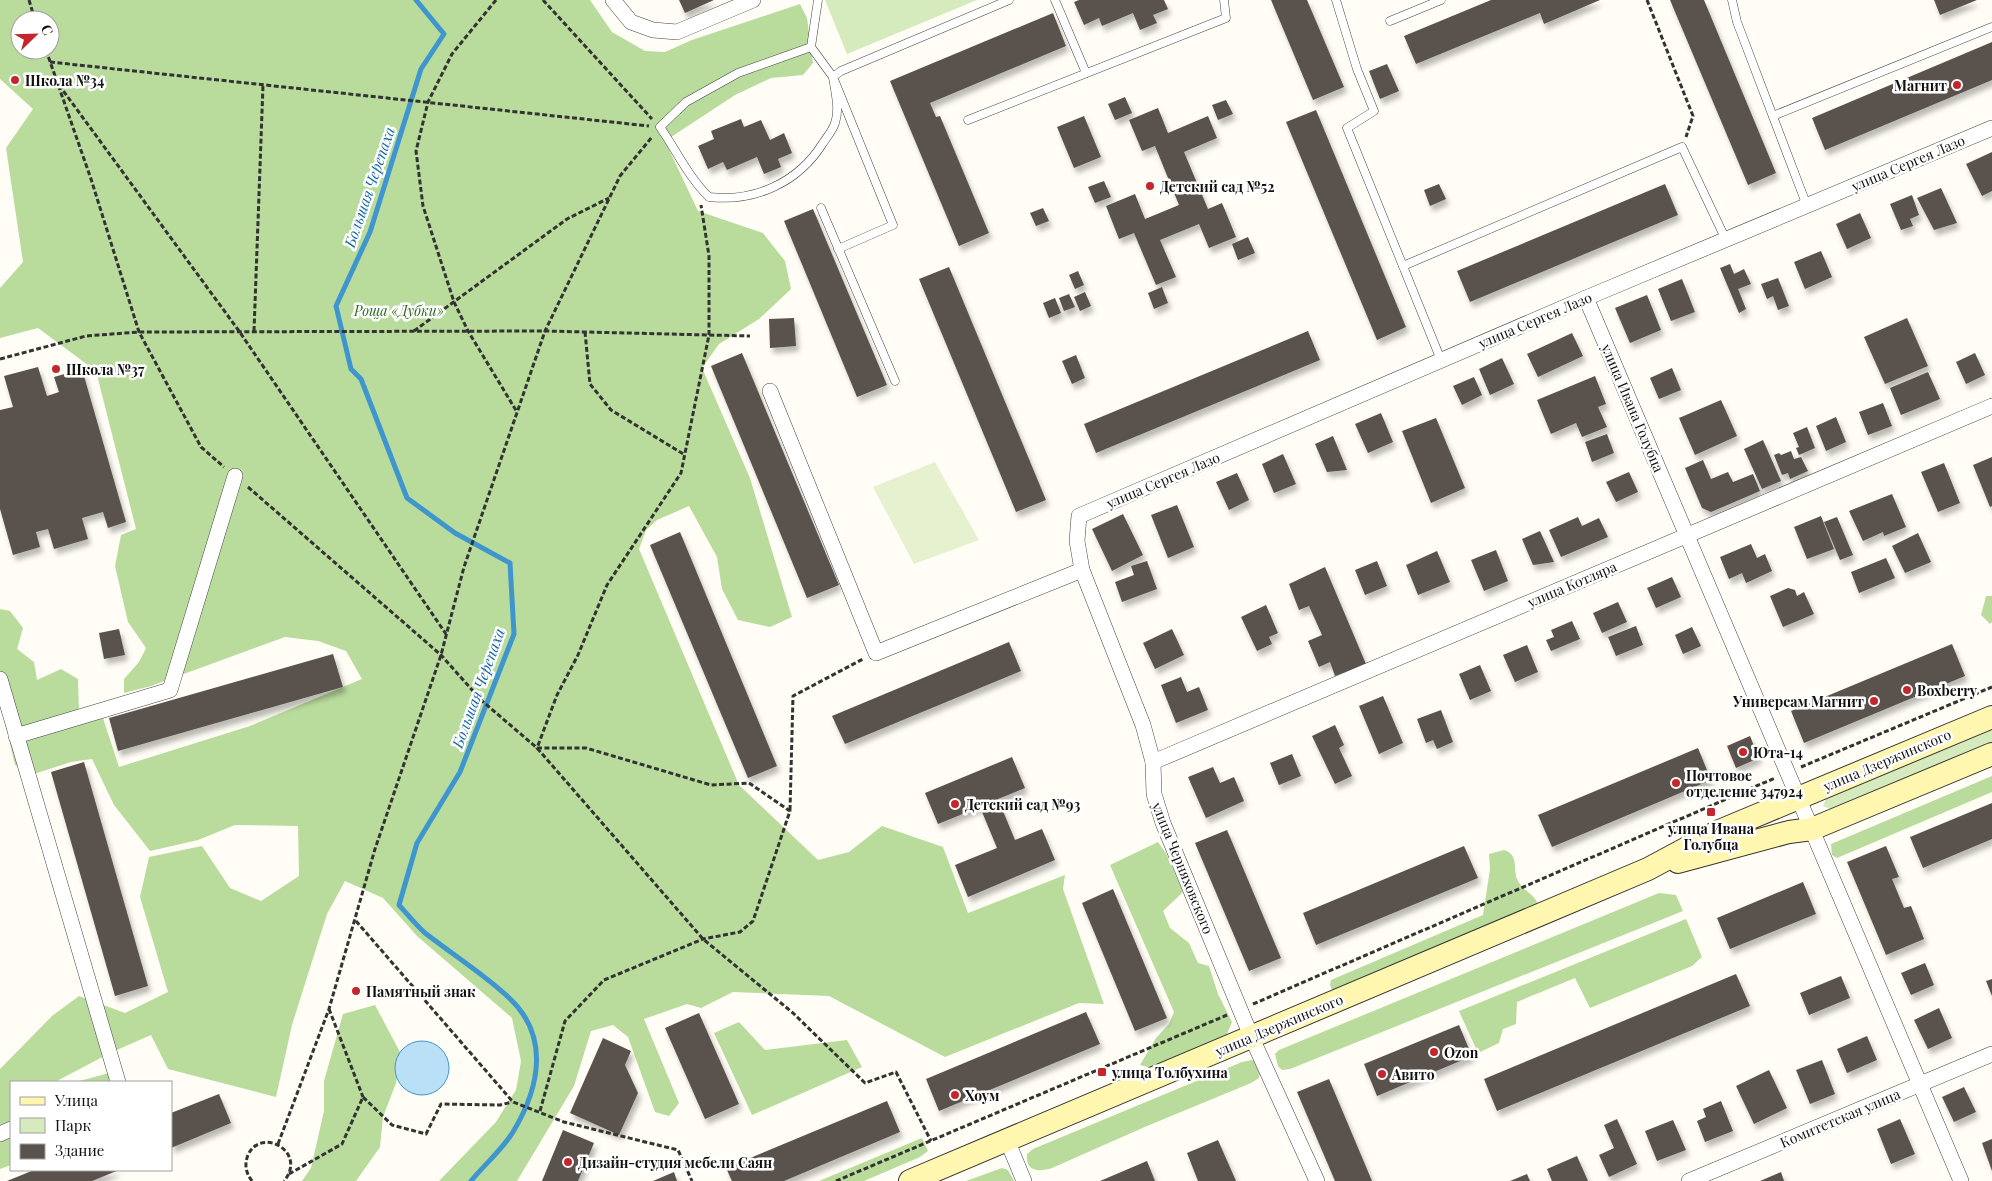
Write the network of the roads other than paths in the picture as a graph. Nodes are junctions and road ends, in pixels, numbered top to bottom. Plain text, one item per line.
1 (613, 0) edge
2 (753, 0) edge
3 (818, 0) edge
4 (1009, 0) edge
5 (1055, 0) edge
6 (1224, 0) edge
7 (1336, 0) edge
8 (1441, 0) edge
9 (1732, 0) edge
10 (1390, 21) dead end
11 (1992, 27) edge
12 (811, 47) junction
13 (1086, 73) junction
14 (833, 77) junction
15 (1773, 116) junction
16 (968, 120) dead end
17 (1992, 128) edge
18 (1807, 206) junction
19 (821, 208) dead end
20 (1726, 240) junction
21 (838, 249) junction
22 (1403, 266) junction
23 (1586, 298) junction
24 (1441, 360) junction
25 (895, 381) dead end
26 (770, 390) dead end
27 (1992, 406) edge
28 (235, 476) road end
29 (1079, 516) joint
30 (1687, 536) junction
31 (1082, 570) junction
32 (0, 679) edge
33 (1992, 717) edge
34 (16, 736) junction
35 (1992, 754) edge
36 (1153, 762) junction
37 (1799, 797) junction
38 (1812, 829) junction
39 (1648, 869) junction
40 (1251, 1036) junction
41 (1992, 1054) edge
42 (118, 1081) edge
43 (1920, 1084) junction
44 (1007, 1140) junction
45 (910, 1181) edge
46 (1024, 1181) edge
47 (1317, 1181) edge
48 (1688, 1181) edge
49 (1961, 1181) edge

1 - 2 street
3 - 12 lane
4 - 14 lane
5 - 13 lane
6 - 13 lane
7 - 22 lane
8 - 10 lane
9 - 15 lane
11 - 15 lane
12 - 14 lane
12 - 14 lane
13 - 16 lane
14 - 21 lane
15 - 18 lane
17 - 18 street, улица Сергея Лазо
18 - 20 street, улица Сергея Лазо
19 - 21 lane
20 - 22 lane
20 - 23 street, улица Сергея Лазо
21 - 25 lane
22 - 24 lane
23 - 24 street, улица Сергея Лазо
23 - 30 street, улица Ивана Голубца
24 - 29 street, улица Сергея Лазо
26 - 31 street
27 - 30 street, улица Котляра
28 - 34 street
29 - 31 street, улица Черняховского
30 - 36 street, улица Котляра
30 - 37 street, улица Ивана Голубца
31 - 36 street, улица Черняховского
32 - 34 street
33 - 37 main road, улица Дзержинского
34 - 42 street
35 - 38 main road, улица Дзержинского
36 - 40 street, улица Черняховского
37 - 38 street, улица Ивана Голубца
37 - 39 main road, улица Дзержинского
38 - 39 main road, улица Дзержинского
38 - 43 street, улица Ивана Голубца
39 - 40 main road, улица Дзержинского
40 - 44 main road, улица Дзержинского
40 - 47 street, улица Черняховского
41 - 43 street, Комитетская улица
43 - 48 street, Комитетская улица
43 - 49 street, улица Ивана Голубца
44 - 45 main road, улица Дзержинского
44 - 46 street

